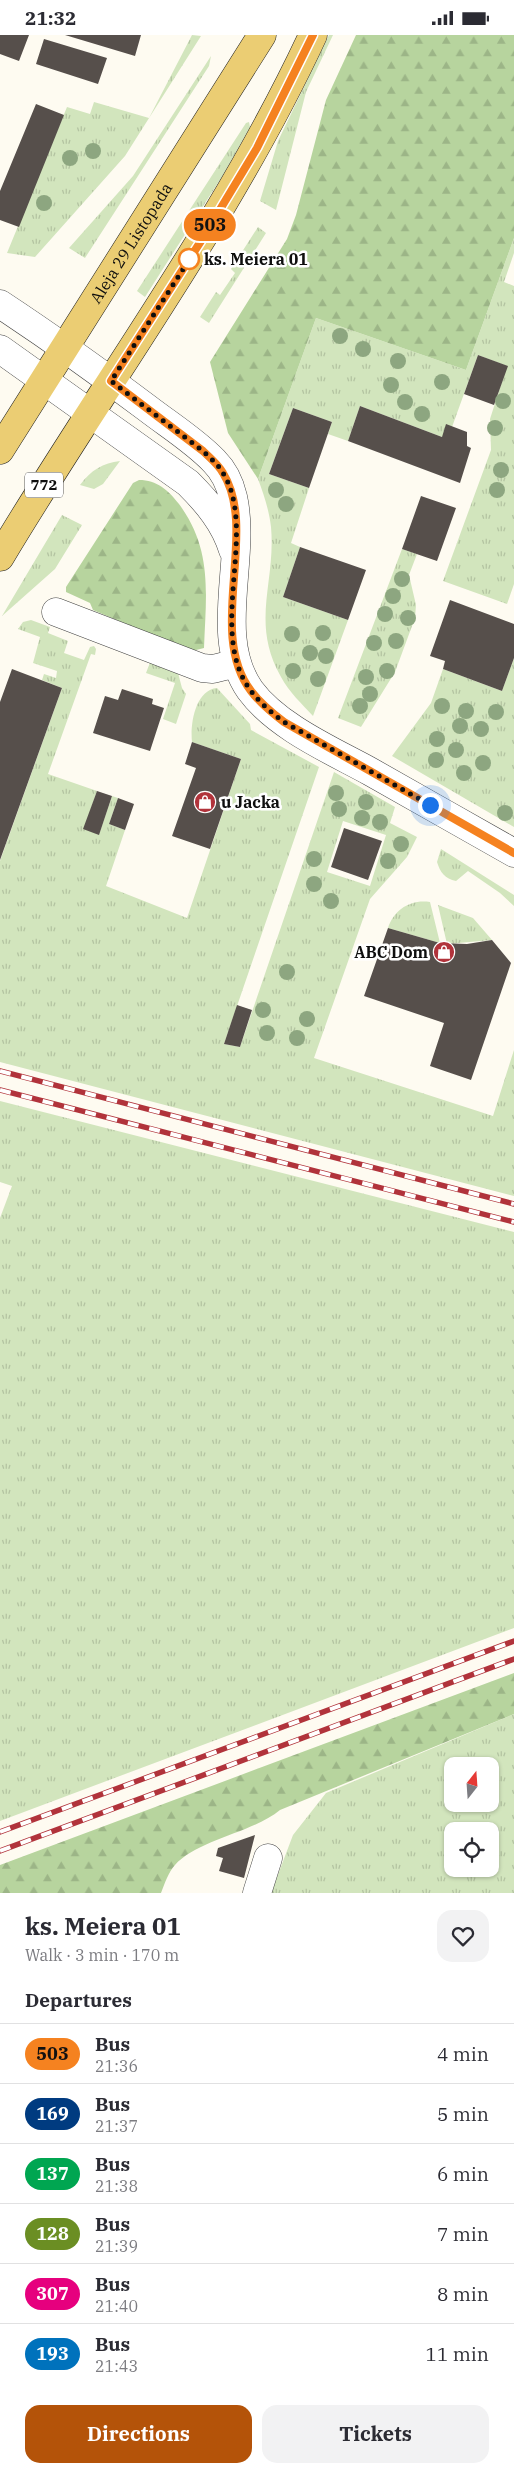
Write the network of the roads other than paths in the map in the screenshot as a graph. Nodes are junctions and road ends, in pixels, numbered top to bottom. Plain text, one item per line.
1 (262, 35) edge
2 (313, 35) edge
3 (0, 304) edge
4 (65, 348) junction
5 (0, 349) edge
6 (44, 381) junction
7 (111, 381) junction
8 (89, 413) junction
9 (0, 450) edge
10 (0, 557) edge
11 (234, 559) junction
12 (56, 612) dead end
13 (237, 663) junction
14 (514, 853) edge
15 (268, 1859) dead end
16 (257, 1893) edge

1 - 4 main road, Aleja 29 Listopada
2 - 7 main road, 772
3 - 4 street
4 - 6 main road, Aleja 29 Listopada
4 - 7 street
5 - 6 street
6 - 8 street
6 - 9 main road, Aleja 29 Listopada
7 - 8 main road, 772
7 - 11 street
8 - 10 main road, 772
8 - 11 street
11 - 13 street
12 - 13 street
13 - 14 street
15 - 16 street

